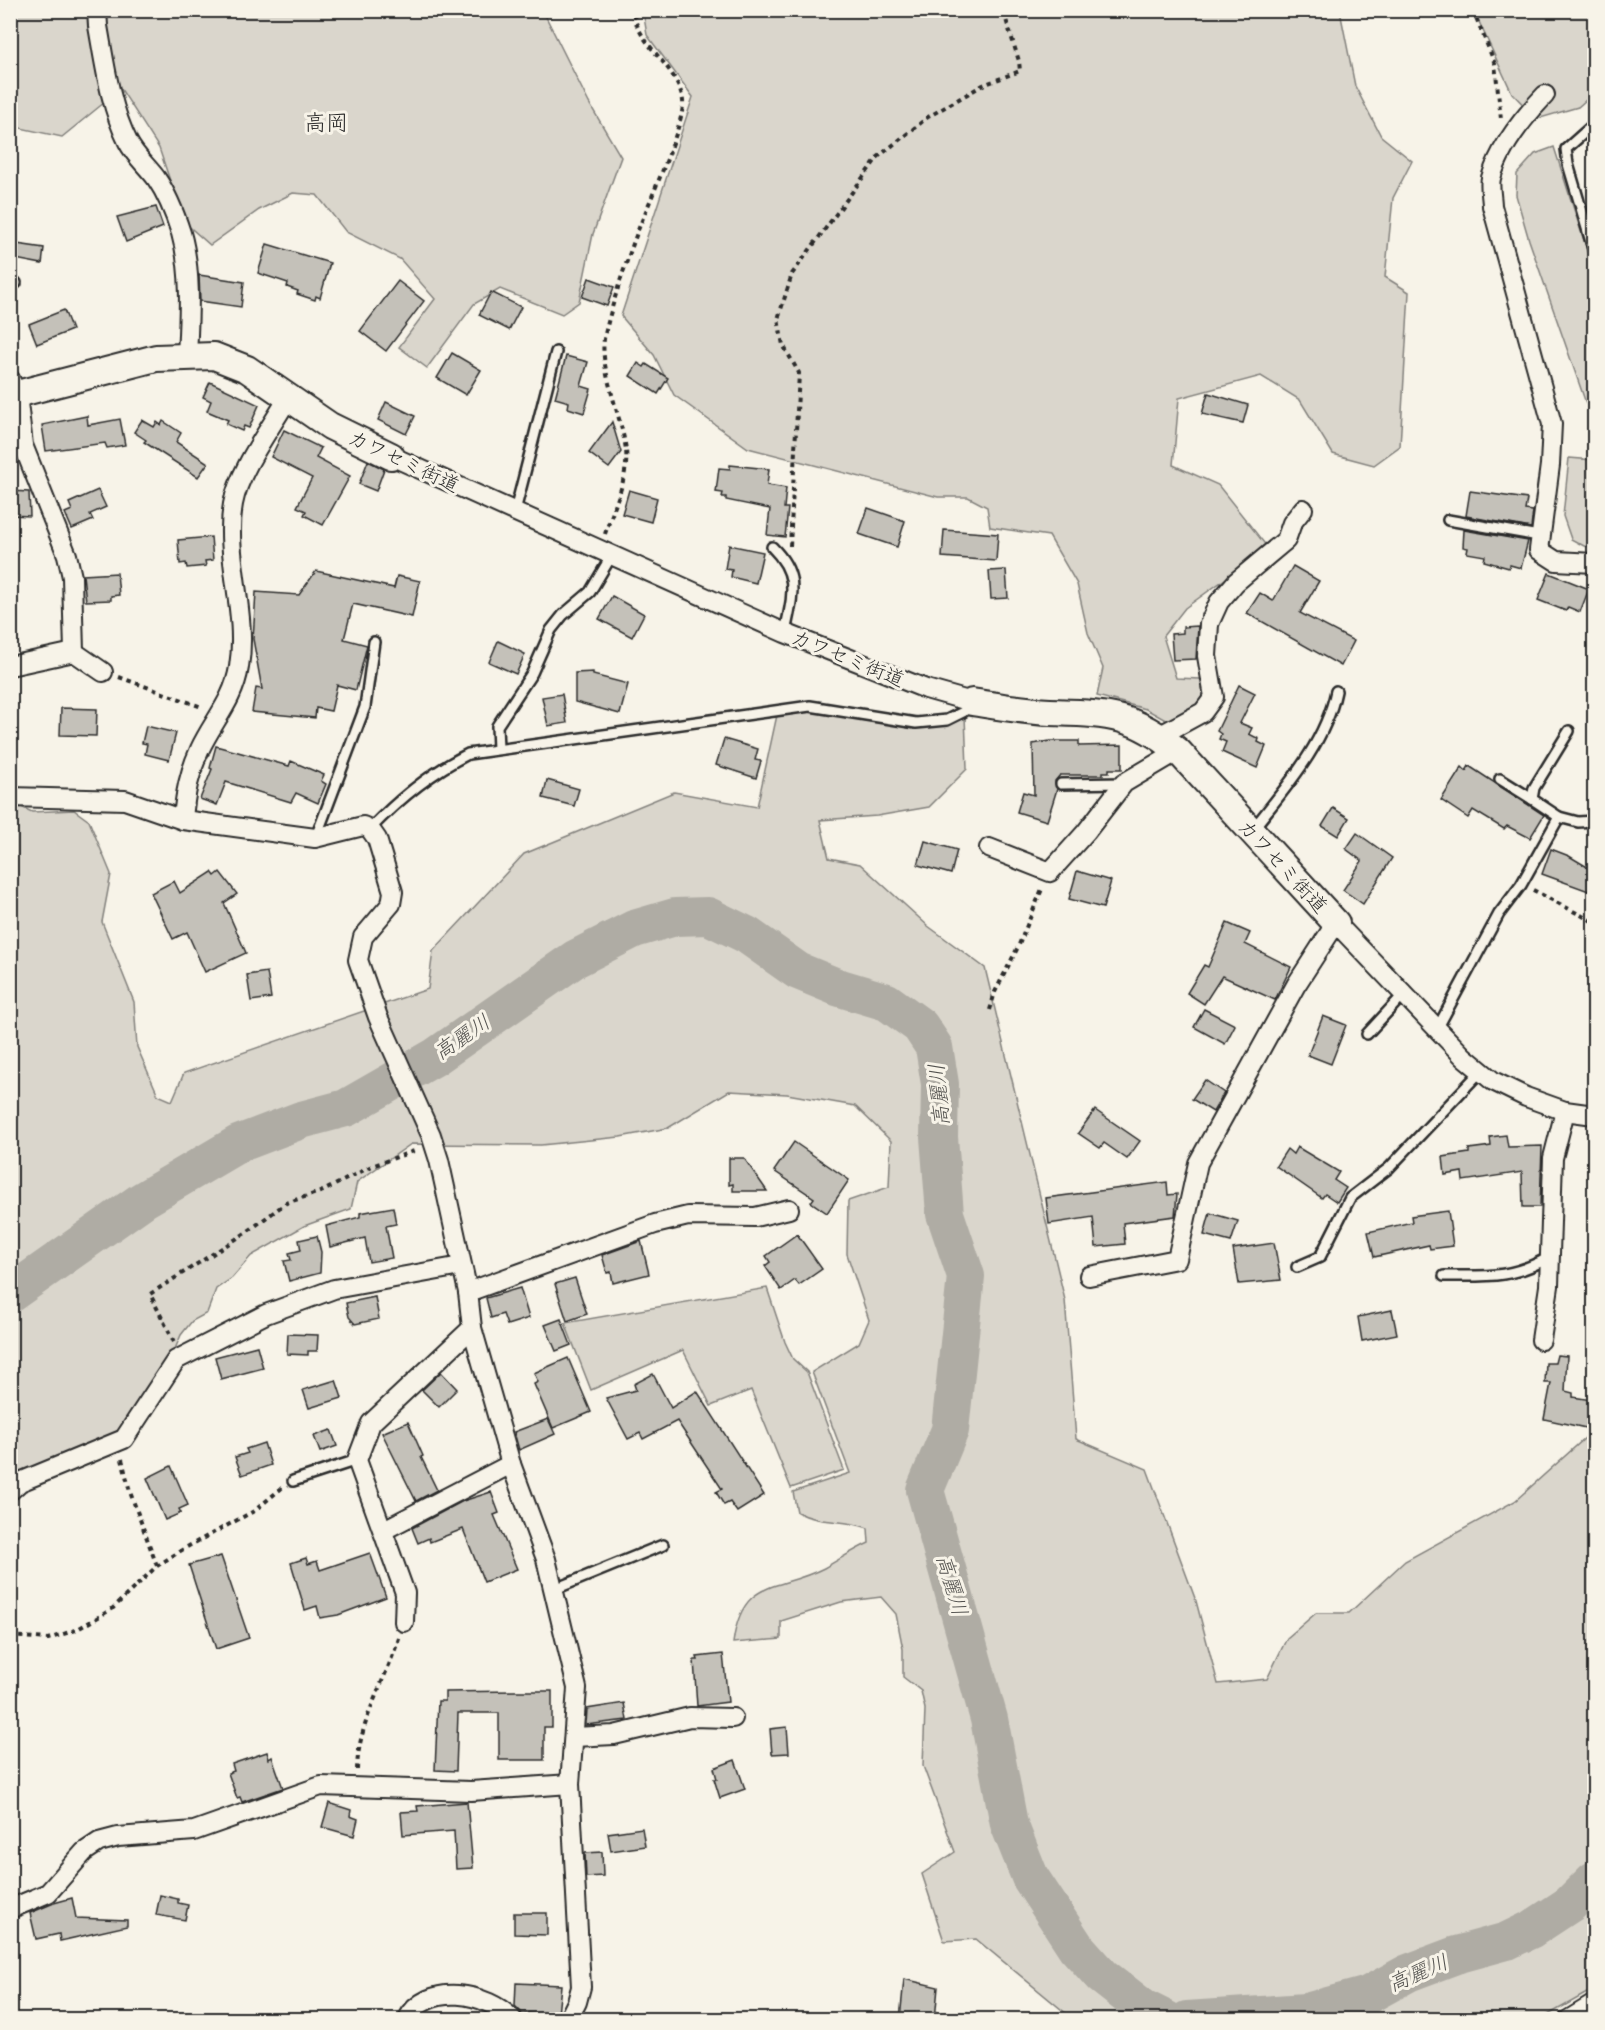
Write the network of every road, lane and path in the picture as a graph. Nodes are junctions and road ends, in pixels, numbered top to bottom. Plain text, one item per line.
1 (97, 10) edge
2 (633, 10) edge
3 (1003, 10) edge
4 (1473, 10) edge
5 (1545, 95) dead end
6 (1594, 124) edge
7 (1504, 149) junction
8 (1594, 252) edge
9 (556, 352) dead end
10 (187, 356) junction
11 (13, 390) edge
12 (288, 398) junction
13 (391, 456) joint
14 (1303, 509) dead end
15 (515, 511) junction
16 (1448, 520) dead end
17 (1539, 536) junction
18 (772, 547) dead end
19 (606, 553) junction
20 (787, 562) junction
21 (1594, 563) edge
22 (785, 633) junction
23 (374, 642) dead end
24 (74, 652) junction
25 (10, 666) edge
26 (103, 672) joint
27 (1336, 691) dead end
28 (972, 702) junction
29 (222, 714) junction
30 (1569, 731) dead end
31 (1169, 743) junction
32 (498, 749) junction
33 (1500, 779) dead end
34 (1124, 783) junction
35 (1061, 784) dead end
36 (10, 797) edge
37 (1532, 799) junction
38 (1558, 817) junction
39 (183, 820) junction
40 (1594, 821) edge
41 (370, 829) junction
42 (1252, 831) junction
43 (315, 838) junction
44 (989, 848) dead end
45 (1050, 872) junction
46 (1521, 885) junction
47 (1594, 922) edge
48 (1336, 923) junction
49 (1404, 994) junction
50 (990, 1010) dead end
51 (1437, 1029) junction
52 (1367, 1034) dead end
53 (1481, 1071) junction
54 (1565, 1111) junction
55 (1594, 1115) edge
56 (433, 1139) junction
57 (789, 1209) dead end
58 (1548, 1257) junction
59 (461, 1266) junction
60 (1297, 1267) dead end
61 (1089, 1276) dead end
62 (1444, 1276) dead end
63 (468, 1292) junction
64 (472, 1328) junction
65 (1541, 1340) dead end
66 (182, 1357) junction
67 (124, 1438) junction
68 (357, 1460) junction
69 (511, 1464) junction
70 (293, 1481) joint
71 (10, 1491) edge
72 (384, 1530) junction
73 (663, 1545) dead end
74 (157, 1566) junction
75 (555, 1589) junction
76 (404, 1622) joint
77 (10, 1636) edge
78 (733, 1718) dead end
79 (574, 1737) junction
80 (570, 1784) junction
81 (357, 1785) junction
82 (10, 1909) edge
83 (1594, 2004) edge
84 (407, 2019) edge
85 (513, 2019) edge
86 (568, 2019) edge
87 (1568, 2019) edge

1 - 10 street
2 - 19 path
3 - 20 path
4 - 7 path
5 - 7 street
6 - 8 lane
7 - 17 street
9 - 15 lane
10 - 11 street, カワセミ街道
10 - 12 street, カワセミ街道
11 - 24 street
12 - 13 street, カワセミ街道
12 - 29 street
13 - 15 street, カワセミ街道
14 - 31 street
15 - 19 street, カワセミ街道
16 - 17 lane
17 - 21 street
18 - 20 lane
19 - 22 street, カワセミ街道
19 - 32 lane
20 - 22 lane
22 - 28 street, カワセミ街道
23 - 43 lane
24 - 25 street
24 - 26 street
26 - 29 path
27 - 42 lane
28 - 31 street, カワセミ街道
28 - 32 lane
29 - 39 street
30 - 37 lane
31 - 34 street
31 - 42 street, カワセミ街道
32 - 41 lane
33 - 37 lane
34 - 35 lane
34 - 45 street
36 - 39 street
37 - 38 lane
38 - 40 lane
38 - 46 lane
39 - 43 street
41 - 43 street
41 - 56 street
42 - 48 street, カワセミ街道
44 - 45 street
45 - 50 path
46 - 47 path
46 - 51 lane
48 - 49 street, カワセミ街道
48 - 61 street
49 - 51 street, カワセミ街道
49 - 52 lane
51 - 53 street, カワセミ街道
53 - 54 street, カワセミ街道
53 - 60 lane
54 - 55 street, カワセミ街道
54 - 58 street
56 - 59 street
56 - 66 path
57 - 63 street
58 - 62 lane
58 - 65 street
59 - 63 street
59 - 66 street
63 - 64 street
64 - 68 street
64 - 69 street
66 - 67 street
67 - 71 street
67 - 74 path
68 - 70 lane
68 - 72 street
69 - 72 street
69 - 75 street
70 - 74 path
72 - 76 street
73 - 75 lane
74 - 77 path
75 - 79 street
76 - 81 path
78 - 79 street
79 - 80 street
80 - 81 street
80 - 86 street
81 - 82 street
83 - 87 street
84 - 85 street

